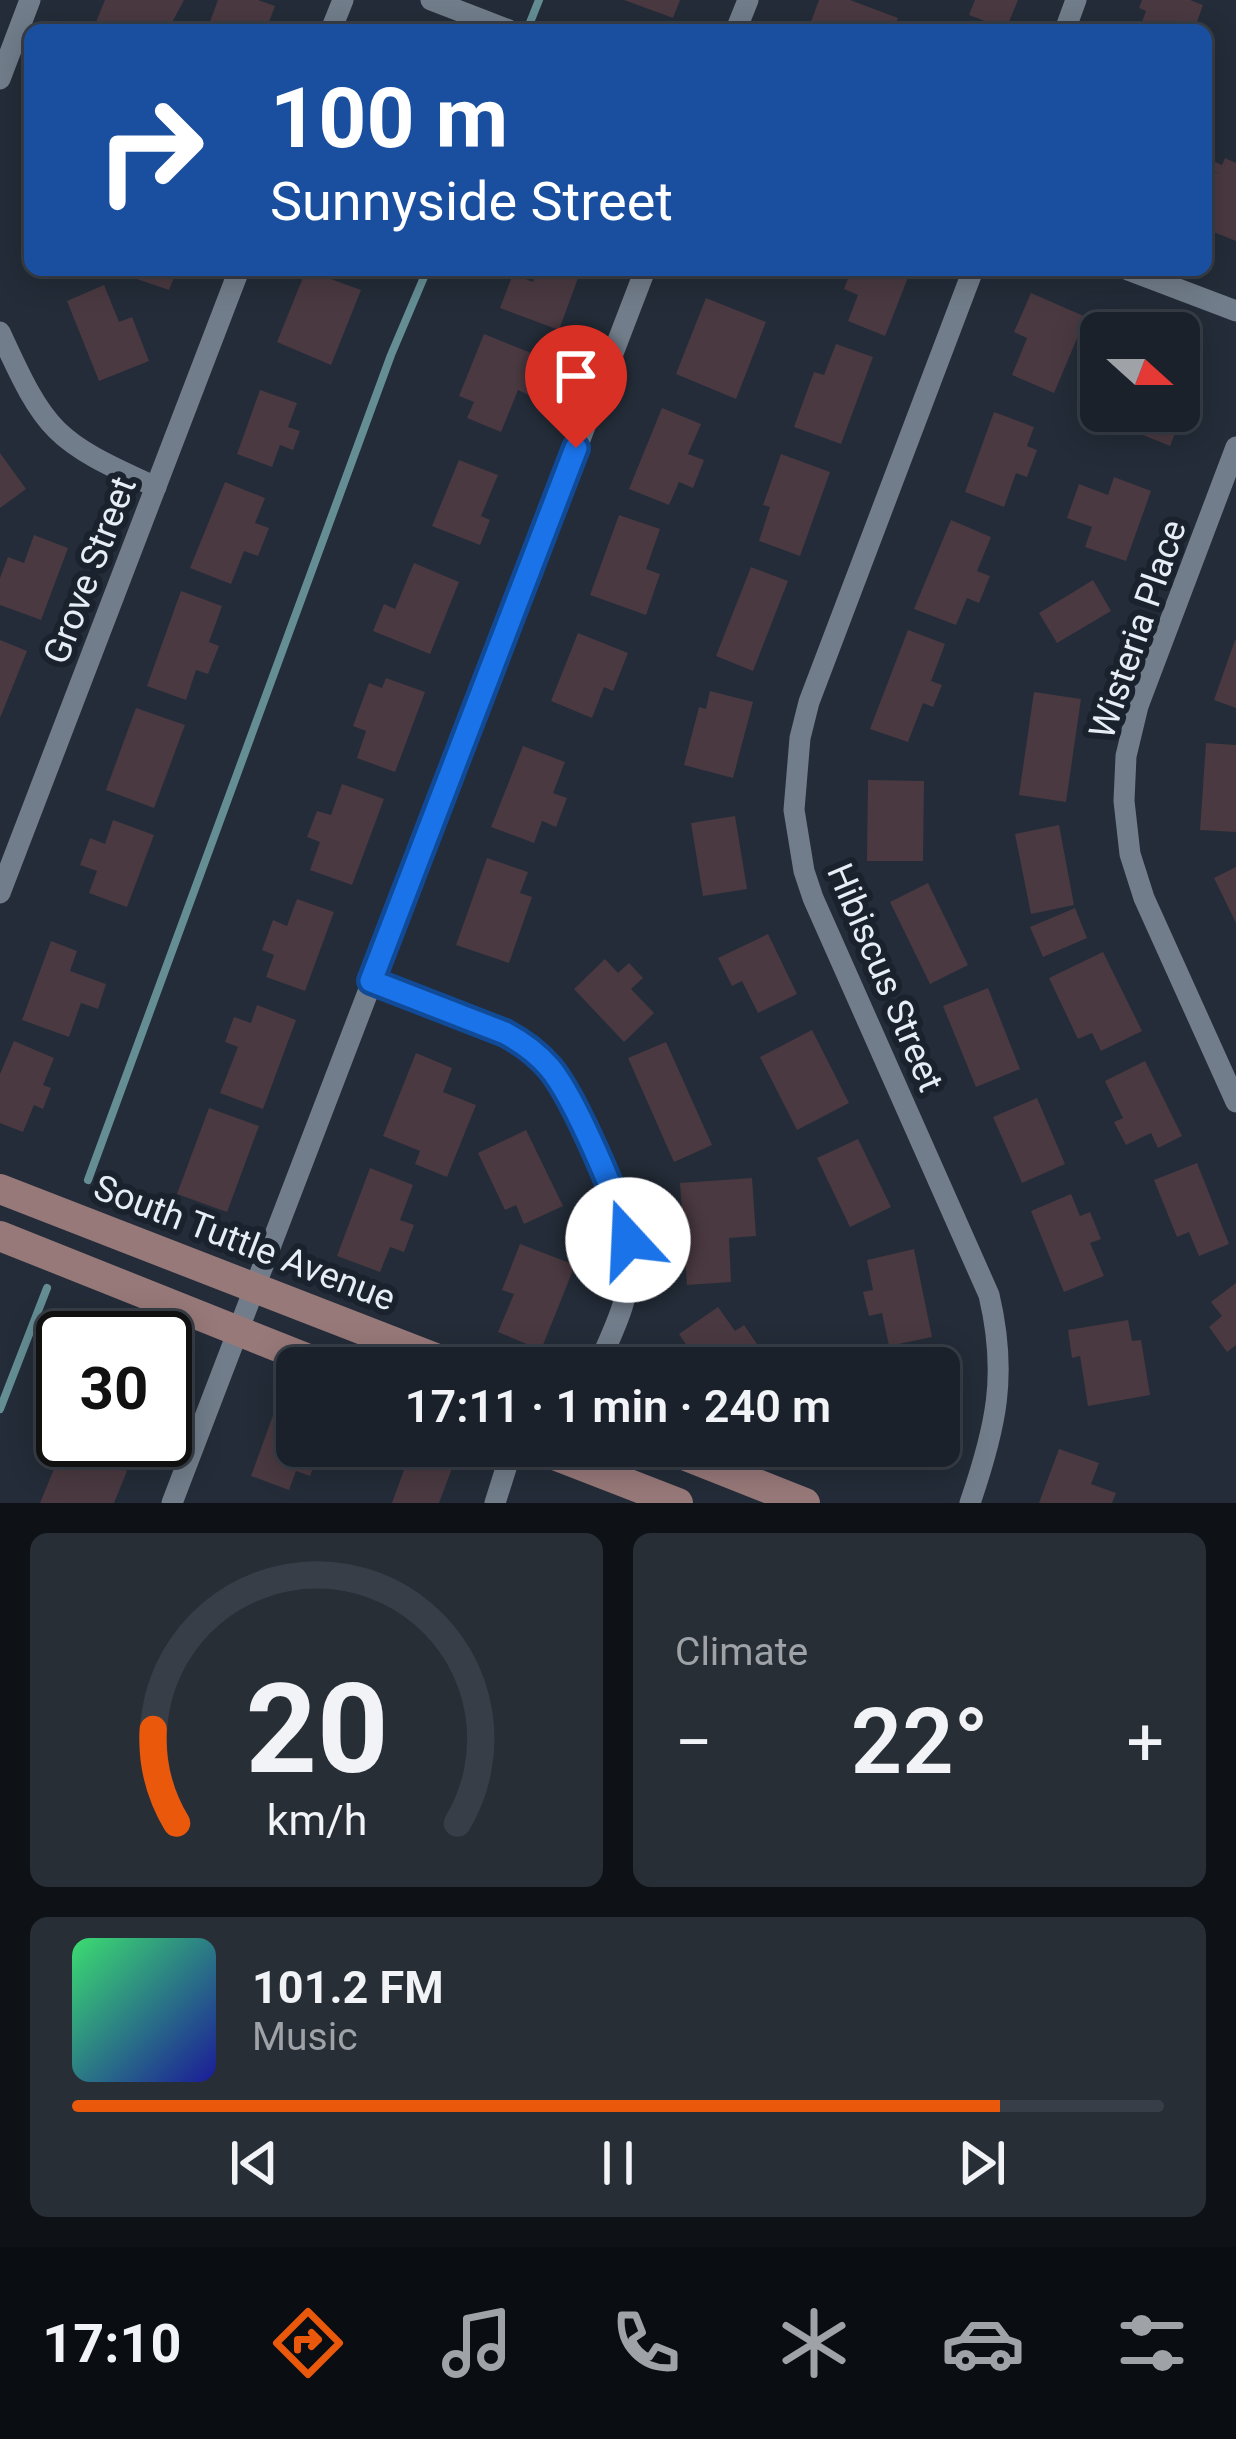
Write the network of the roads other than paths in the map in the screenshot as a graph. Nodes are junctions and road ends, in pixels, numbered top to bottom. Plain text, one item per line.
1 (30, 0) edge
2 (431, 0) edge
3 (493, 24) edge
4 (0, 79) edge
5 (237, 276) edge
6 (643, 276) edge
7 (972, 276) edge
8 (1144, 276) edge
9 (1236, 311) edge
10 (0, 332) edge
11 (1236, 447) edge
12 (156, 487) junction
13 (0, 893) edge
14 (371, 981) junction
15 (1236, 1102) edge
16 (0, 1189) edge
17 (0, 1236) edge
18 (256, 1286) junction
19 (238, 1332) junction
20 (277, 1347) edge
21 (408, 1347) edge
22 (605, 1347) edge
23 (506, 1467) edge
24 (585, 1467) edge
25 (714, 1467) edge
26 (172, 1503) edge
27 (495, 1503) edge
28 (678, 1503) edge
29 (805, 1503) edge
30 (970, 1503) edge

1 - 4 street
2 - 3 street
5 - 12 street, Grove Street
6 - 14 street
7 - 30 street, Hibiscus Street
8 - 9 street
10 - 12 street
11 - 15 street, Wisteria Place
12 - 13 street, Grove Street
14 - 18 street
14 - 22 street
16 - 18 main road, South Tuttle Avenue
17 - 19 main road
18 - 19 street
18 - 21 main road, South Tuttle Avenue
19 - 20 main road
19 - 26 street
23 - 27 street
24 - 28 main road
25 - 29 main road

